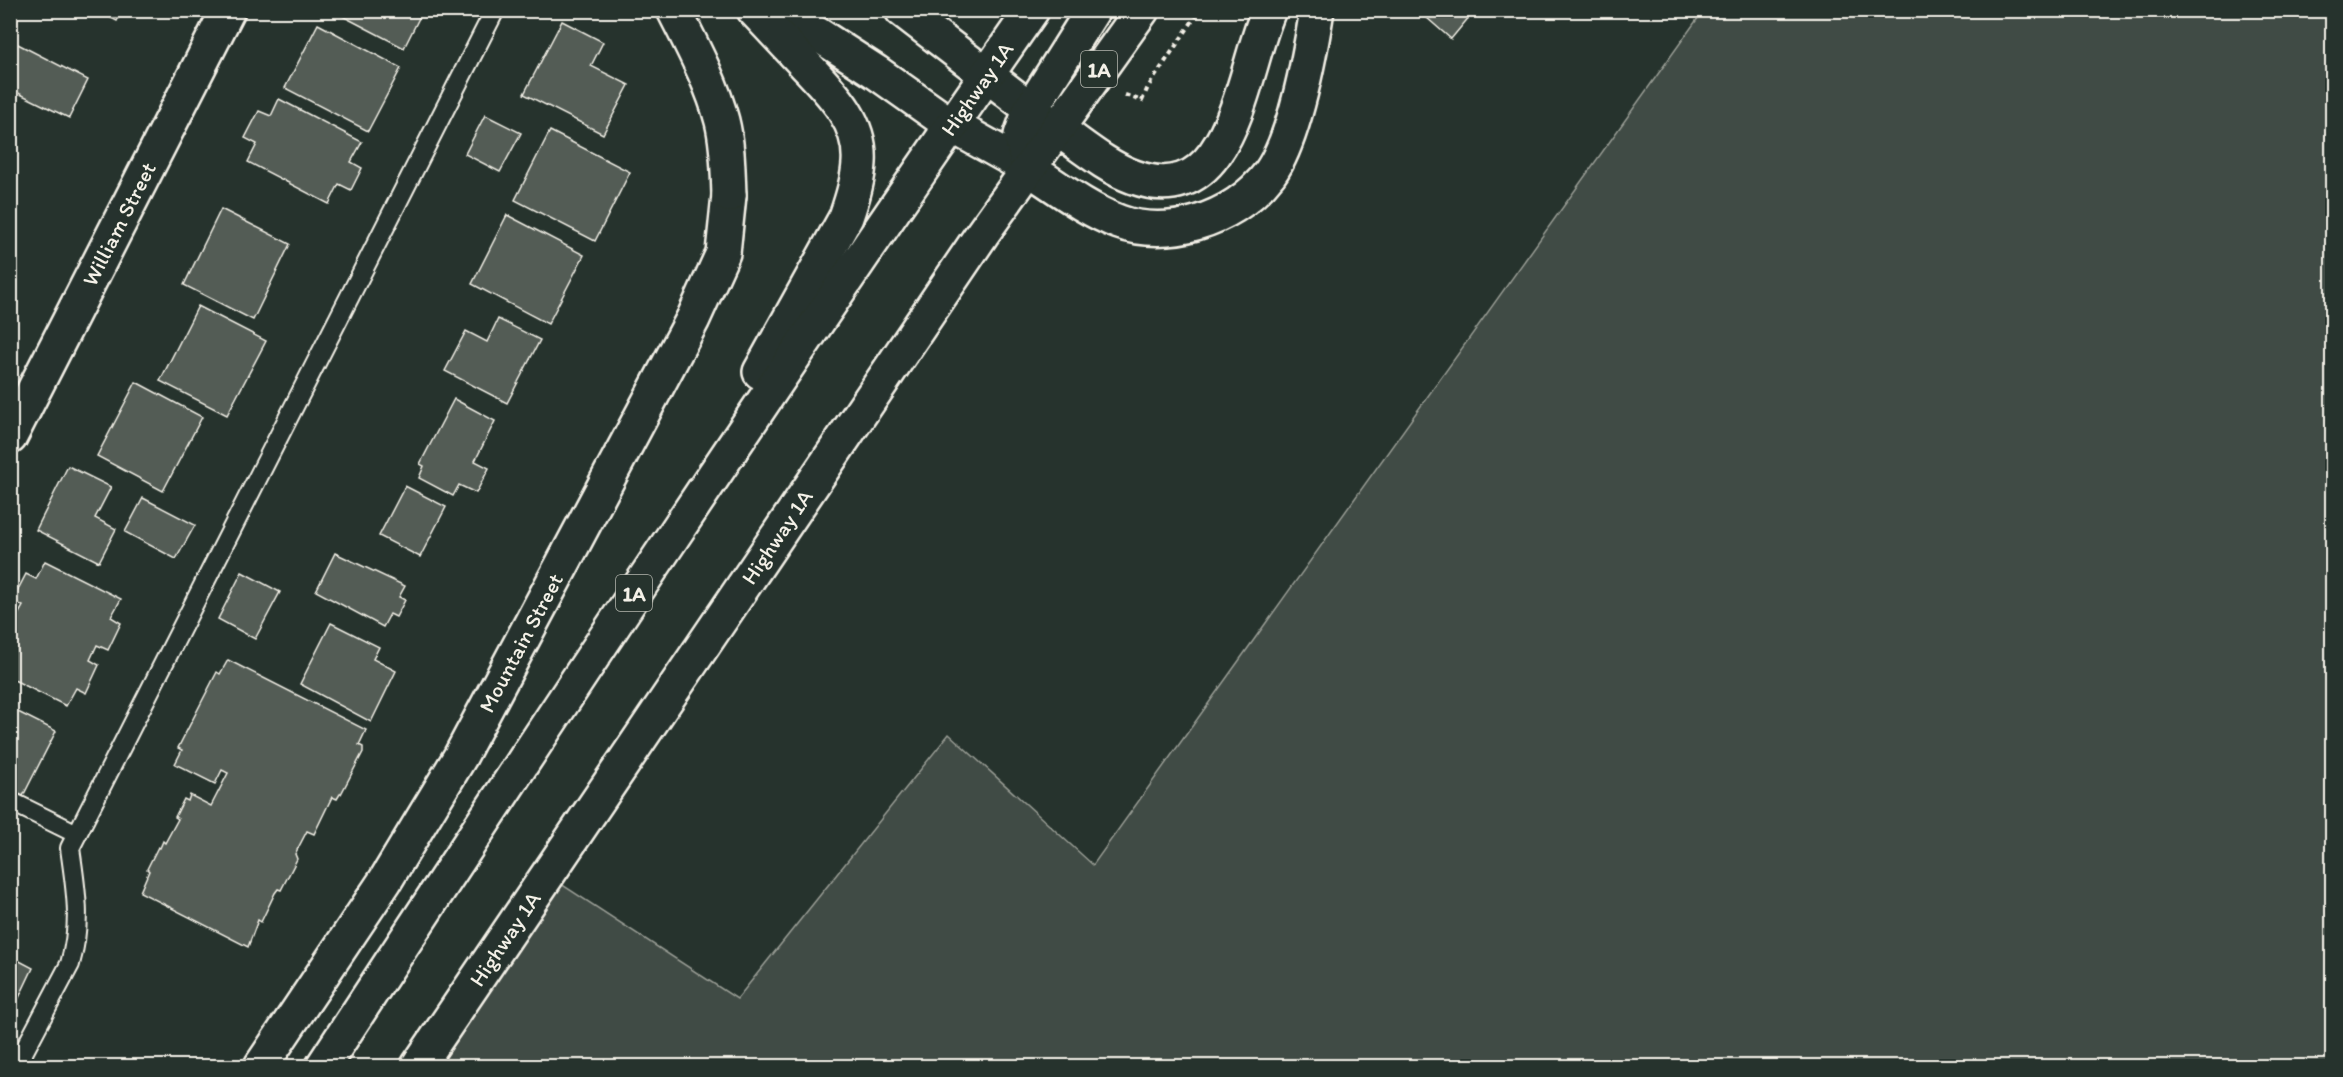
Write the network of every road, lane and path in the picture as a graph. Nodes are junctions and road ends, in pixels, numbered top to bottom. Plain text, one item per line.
1 (228, 10) edge
2 (495, 10) edge
3 (674, 10) edge
4 (754, 10) edge
5 (780, 10) edge
6 (902, 10) edge
7 (1032, 10) edge
8 (1093, 10) edge
9 (1142, 10) edge
10 (1200, 10) edge
11 (1269, 10) edge
12 (1317, 10) edge
13 (986, 76) junction
14 (1125, 95) dead end
15 (1030, 110) junction
16 (951, 125) junction
17 (1056, 128) junction
18 (1028, 168) junction
19 (10, 437) edge
20 (659, 554) junction
21 (10, 801) edge
22 (77, 834) junction
23 (16, 1066) edge
24 (261, 1066) edge
25 (323, 1066) edge
26 (418, 1066) edge

1 - 19 main road, William Street
2 - 22 lane
3 - 24 main road, Mountain Street
4 - 20 main road
5 - 16 main road
6 - 13 main road
7 - 13 main road, Highway 1A / 1A
8 - 15 main road
9 - 17 main road, Highway 1A / 1A
10 - 14 path
11 - 17 main road
12 - 18 main road
13 - 15 main road
13 - 16 main road, Highway 1A / 1A
15 - 17 main road
15 - 18 main road
16 - 18 main road
16 - 20 main road, Highway 1A / 1A
17 - 18 main road, Highway 1A / 1A
18 - 26 main road, Highway 1A / 1A
20 - 25 main road, Highway 1A / 1A
21 - 22 lane
22 - 23 lane

